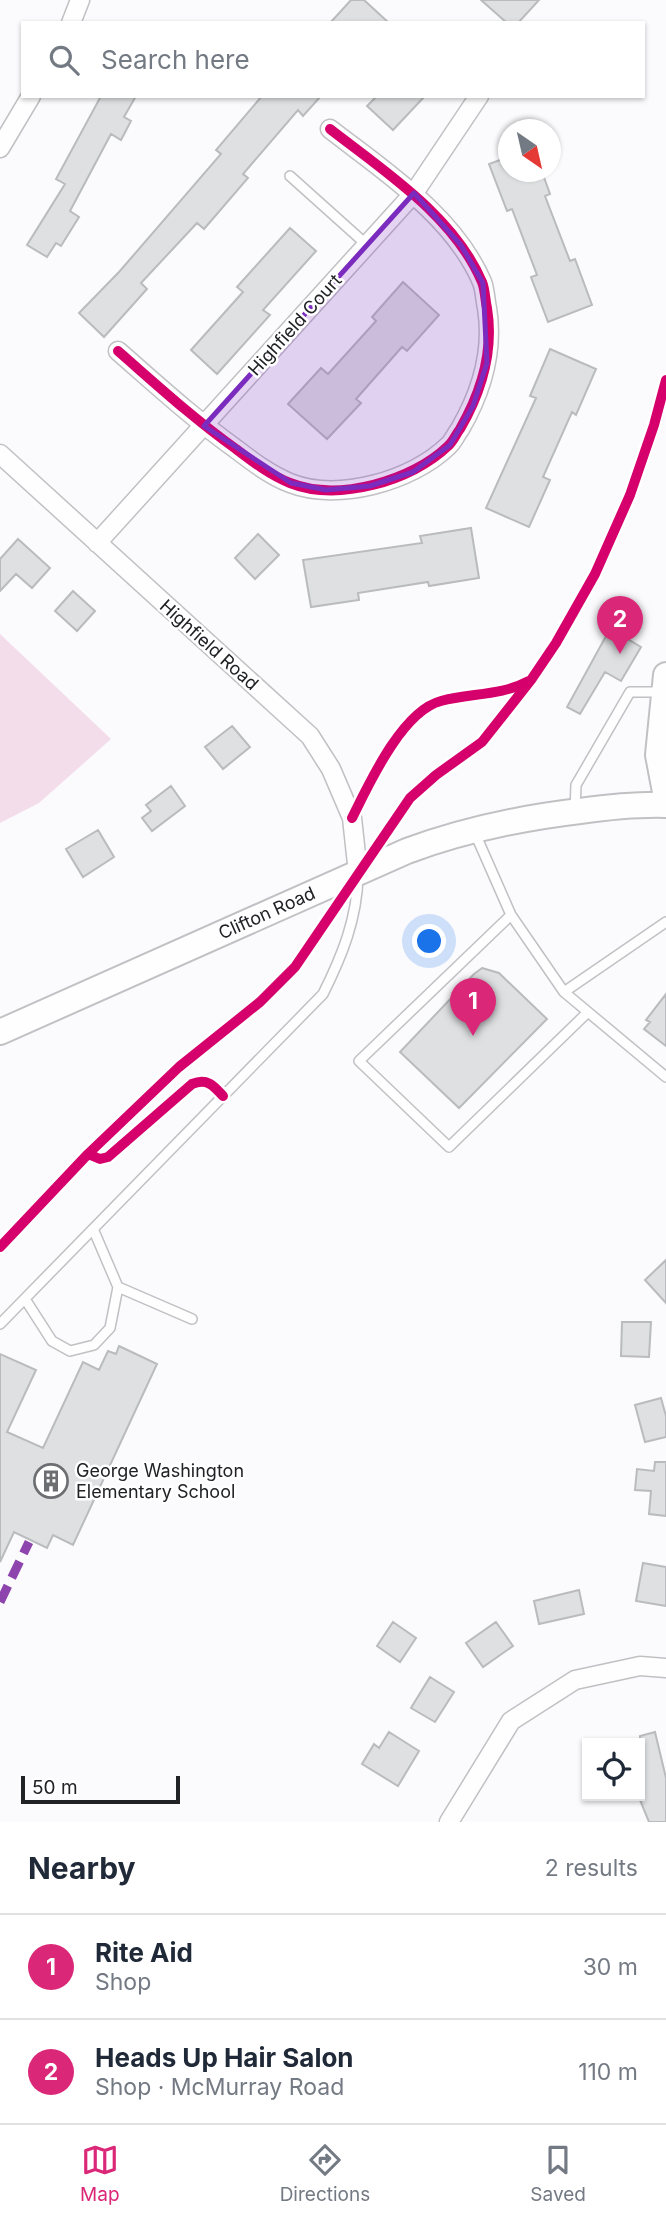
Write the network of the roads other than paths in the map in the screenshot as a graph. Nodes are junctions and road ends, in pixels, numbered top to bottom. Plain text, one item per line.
1 (80, 0) edge
2 (72, 21) edge
3 (30, 98) edge
4 (478, 98) edge
5 (330, 129) dead end
6 (0, 148) edge
7 (290, 176) dead end
8 (414, 193) junction
9 (367, 245) junction
10 (118, 351) dead end
11 (204, 426) junction
12 (0, 454) edge
13 (97, 543) junction
14 (665, 684) edge
15 (666, 797) edge
16 (666, 805) edge
17 (575, 811) junction
18 (473, 829) junction
19 (358, 873) junction
20 (510, 915) junction
21 (666, 922) edge
22 (564, 992) junction
23 (588, 1012) junction
24 (0, 1032) edge
25 (666, 1077) edge
26 (94, 1231) junction
27 (118, 1287) junction
28 (25, 1299) junction
29 (192, 1319) dead end
30 (0, 1324) edge
31 (666, 1668) edge
32 (449, 1822) edge

1 - 2 street
3 - 6 street
4 - 8 street, Highfield Court
5 - 8 street
7 - 9 lane
8 - 9 street, Highfield Court
8 - 11 street
9 - 11 street, Highfield Court
10 - 11 street
11 - 13 street, Highfield Court
12 - 13 street, Highfield Road
13 - 19 street, Highfield Road
14 - 15 main road
14 - 17 lane
16 - 17 main road, Clifton Road
17 - 18 main road, Clifton Road
18 - 19 main road, Clifton Road
18 - 20 lane
19 - 24 main road, Clifton Road
19 - 26 lane
20 - 22 lane
20 - 23 lane
21 - 22 lane
22 - 23 lane
23 - 25 lane
26 - 27 lane
26 - 28 lane
27 - 28 lane
27 - 29 lane
28 - 30 lane
31 - 32 street

